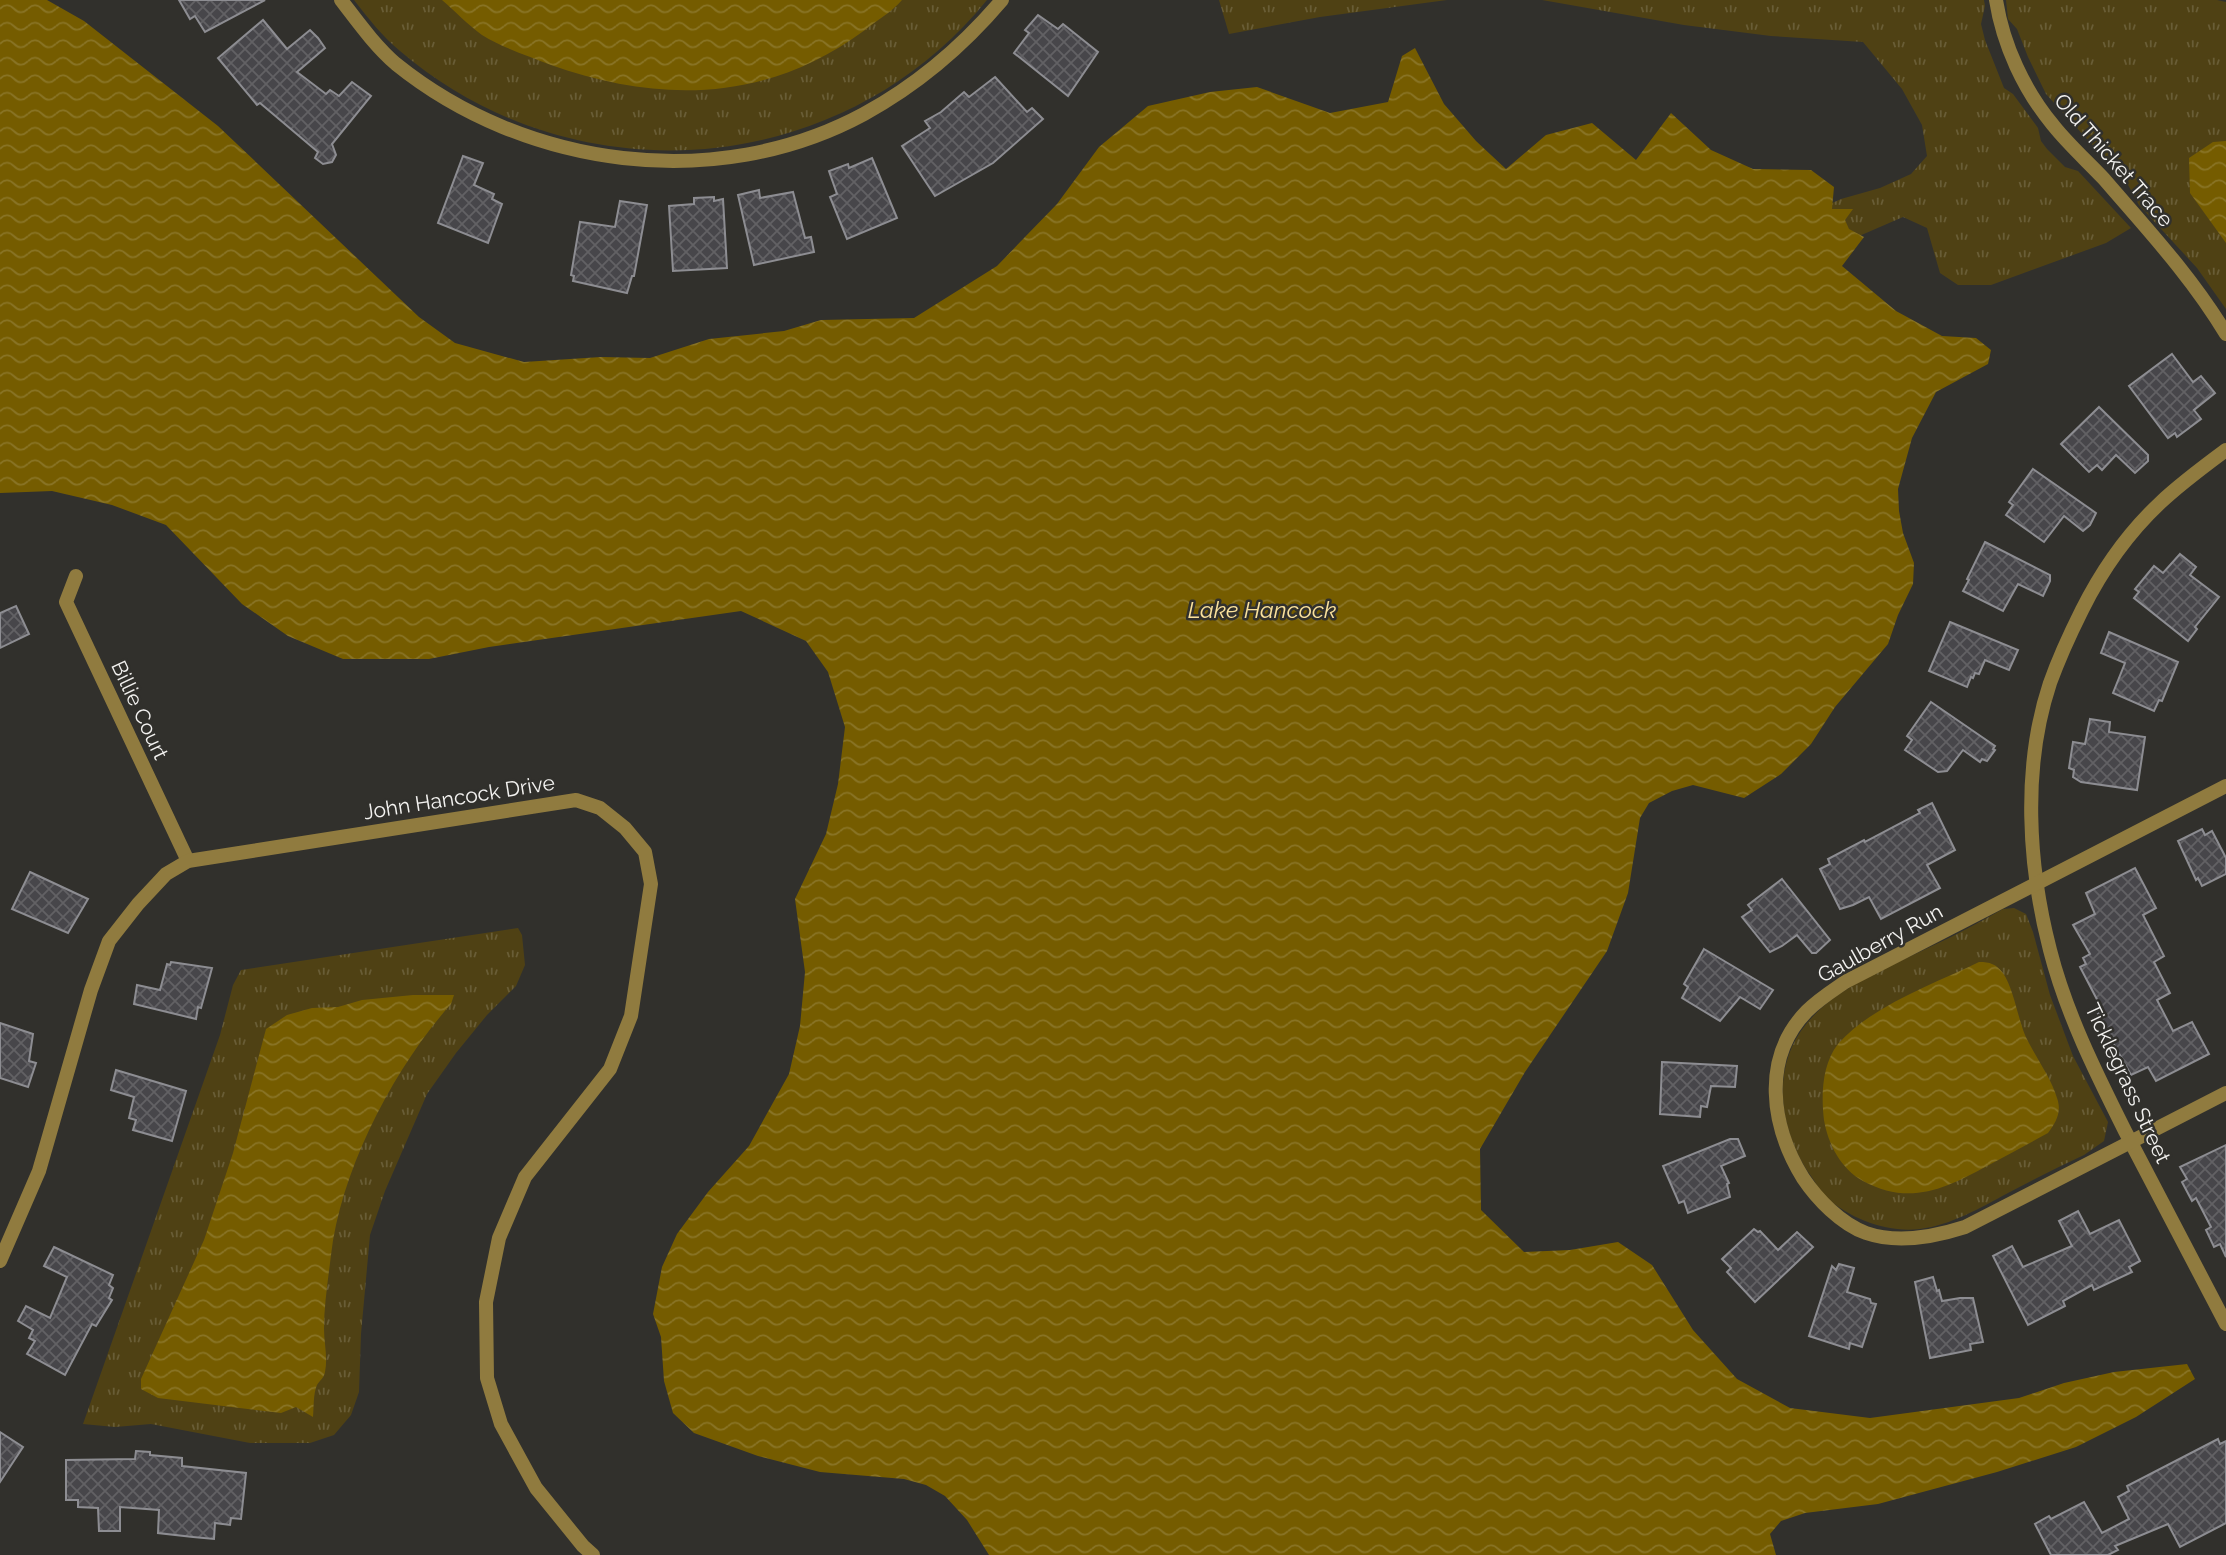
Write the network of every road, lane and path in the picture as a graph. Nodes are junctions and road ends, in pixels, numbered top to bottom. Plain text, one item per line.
1 (341, 0) edge
2 (1002, 0) edge
3 (1996, 0) edge
4 (2226, 334) edge
5 (2226, 450) edge
6 (76, 576) dead end
7 (2226, 786) edge
8 (188, 861) junction
9 (2037, 883) junction
10 (2226, 1093) edge
11 (2131, 1142) junction
12 (0, 1261) edge
13 (2226, 1324) edge
14 (584, 1552) edge

1 - 2 street
3 - 4 street, Old Thicket Trace
5 - 9 street, Ticklegrass Street
6 - 8 street, Billie Court
7 - 9 street, Gaulberry Run
8 - 12 street, John Hancock Drive
8 - 14 street, John Hancock Drive
9 - 11 street, Ticklegrass Street
9 - 11 street, Gaulberry Run
10 - 11 street, Gaulberry Run
11 - 13 street, Ticklegrass Street

